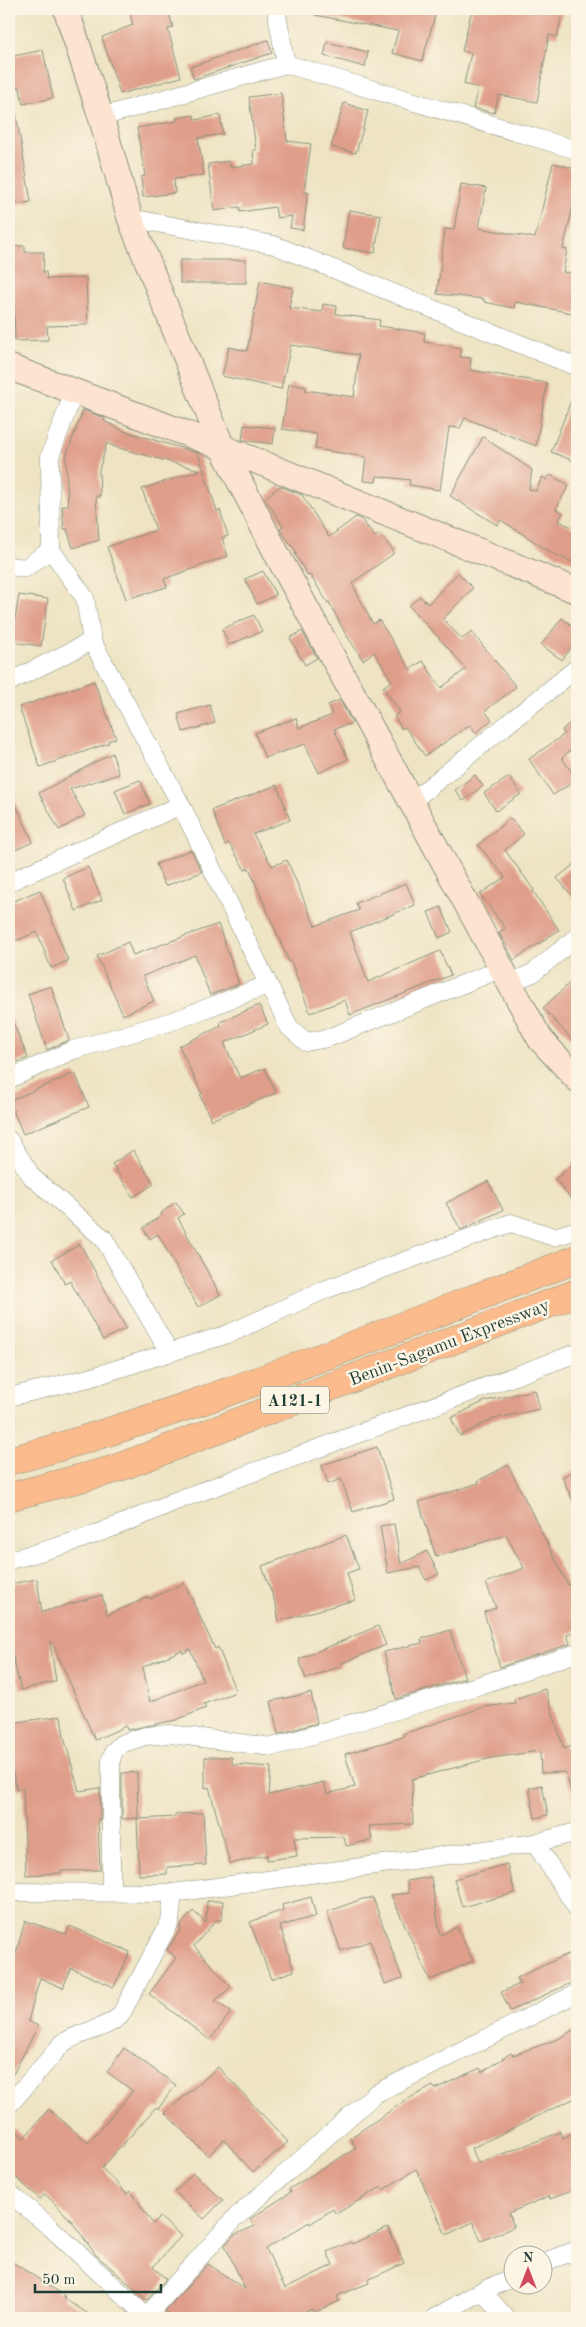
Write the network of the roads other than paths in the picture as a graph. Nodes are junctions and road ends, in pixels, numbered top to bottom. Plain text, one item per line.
1 (66, 9) edge
2 (276, 9) edge
3 (286, 64) junction
4 (101, 117) junction
5 (577, 150) edge
6 (130, 218) junction
7 (9, 366) edge
8 (577, 367) edge
9 (74, 392) junction
10 (222, 447) junction
11 (51, 550) junction
12 (9, 566) edge
13 (577, 591) edge
14 (92, 641) junction
15 (577, 668) edge
16 (9, 682) edge
17 (412, 800) junction
18 (181, 805) junction
19 (9, 882) edge
20 (577, 937) edge
21 (506, 976) junction
22 (267, 985) junction
23 (9, 1079) edge
24 (577, 1079) edge
25 (9, 1140) edge
26 (577, 1230) edge
27 (577, 1259) edge
28 (577, 1293) edge
29 (169, 1352) junction
30 (577, 1352) edge
31 (9, 1396) edge
32 (9, 1461) edge
33 (9, 1497) edge
34 (9, 1560) edge
35 (577, 1653) edge
36 (577, 1832) edge
37 (535, 1843) junction
38 (111, 1891) junction
39 (9, 1892) edge
40 (173, 1893) junction
41 (577, 1908) edge
42 (577, 1993) edge
43 (9, 2105) edge
44 (9, 2193) edge
45 (577, 2250) edge
46 (554, 2258) edge
47 (504, 2281) edge
48 (482, 2292) junction
49 (147, 2318) edge
50 (434, 2318) edge
51 (506, 2318) edge

1 - 4 street
2 - 3 street
3 - 4 street
3 - 5 street
4 - 6 street
6 - 8 street
6 - 10 street
7 - 9 street
9 - 10 street
9 - 11 street
10 - 13 street
10 - 17 street
11 - 12 street
11 - 14 street
14 - 16 street
14 - 18 street
15 - 17 street
17 - 21 street
18 - 19 street
18 - 22 street
20 - 21 street
21 - 22 street
21 - 24 street
22 - 23 street
25 - 29 street
26 - 29 street
27 - 32 highway, Benin-Sagamu Expressway / A121-1
28 - 33 highway, Benin-Sagamu Expressway / A121-1
29 - 31 street
30 - 34 street
35 - 38 street
36 - 37 street
37 - 40 street
37 - 41 street
38 - 39 street
38 - 40 street
40 - 43 street
42 - 49 street
44 - 49 street
45 - 46 street
47 - 48 street
48 - 50 street
48 - 51 street

